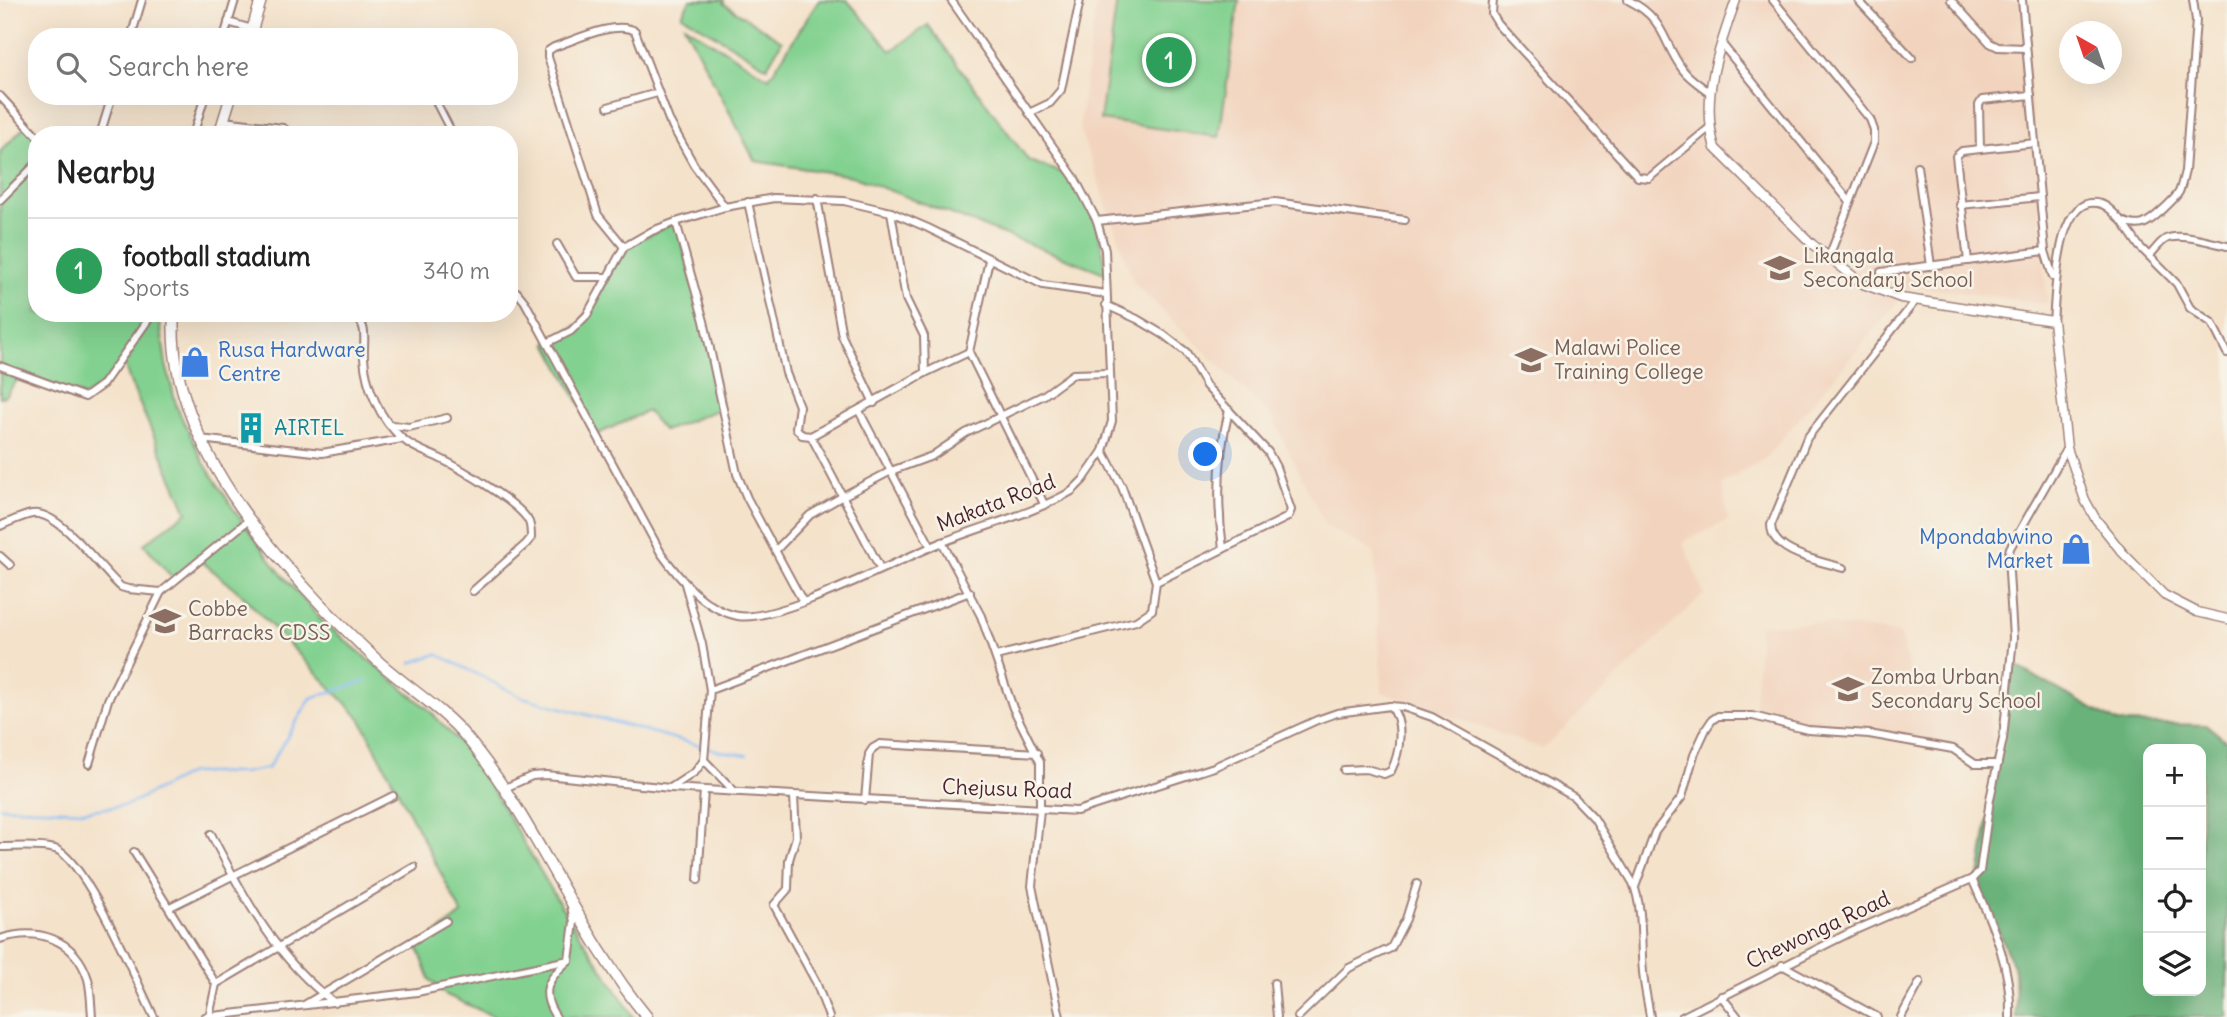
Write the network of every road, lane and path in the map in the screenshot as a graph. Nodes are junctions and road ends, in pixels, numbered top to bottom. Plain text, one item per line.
1 (142, 0) edge
2 (235, 0) edge
3 (261, 0) edge
4 (951, 0) edge
5 (1080, 0) edge
6 (1493, 0) edge
7 (1628, 0) edge
8 (1736, 0) edge
9 (1773, 0) edge
10 (1858, 0) edge
11 (1951, 0) edge
12 (2022, 0) edge
13 (2193, 0) edge
14 (228, 22) junction
15 (134, 28) edge
16 (226, 28) edge
17 (241, 28) edge
18 (253, 28) edge
19 (1721, 43) junction
20 (2026, 48) junction
21 (1912, 58) dead end
22 (1709, 92) junction
23 (657, 93) junction
24 (2031, 95) junction
25 (0, 96) edge
26 (109, 105) edge
27 (202, 105) edge
28 (228, 105) edge
29 (438, 105) edge
30 (608, 107) dead end
31 (1029, 113) junction
32 (223, 121) junction
33 (28, 126) edge
34 (103, 126) edge
35 (196, 126) edge
36 (222, 126) edge
37 (265, 126) edge
38 (448, 126) edge
39 (1709, 128) junction
40 (2035, 143) junction
41 (1980, 149) junction
42 (1917, 166) dead end
43 (28, 172) edge
44 (2040, 197) junction
45 (817, 198) junction
46 (0, 200) edge
47 (748, 202) junction
48 (1850, 202) junction
49 (1960, 205) junction
50 (724, 206) junction
51 (891, 212) junction
52 (1405, 220) dead end
53 (1097, 221) junction
54 (2122, 221) junction
55 (676, 222) junction
56 (557, 244) dead end
57 (2227, 246) edge
58 (624, 247) junction
59 (2046, 251) junction
60 (2150, 255) junction
61 (1828, 259) junction
62 (989, 260) junction
63 (1968, 261) junction
64 (1931, 266) junction
65 (1881, 272) dead end
66 (607, 277) junction
67 (2054, 285) junction
68 (518, 293) edge
69 (1106, 294) junction
70 (1916, 300) junction
71 (1106, 305) junction
72 (2053, 321) junction
73 (147, 322) edge
74 (174, 322) edge
75 (360, 322) edge
76 (547, 343) junction
77 (969, 352) junction
78 (2227, 353) edge
79 (1, 366) edge
80 (925, 373) junction
81 (1109, 373) junction
82 (874, 403) junction
83 (1228, 410) junction
84 (859, 411) junction
85 (1001, 417) junction
86 (447, 418) dead end
87 (391, 425) junction
88 (406, 427) junction
89 (811, 436) junction
90 (401, 438) junction
91 (199, 439) junction
92 (2067, 448) junction
93 (1102, 451) junction
94 (891, 471) junction
95 (843, 496) junction
96 (1044, 504) junction
97 (251, 519) junction
98 (0, 526) edge
99 (942, 542) junction
100 (931, 547) junction
101 (1223, 548) junction
102 (776, 550) junction
103 (0, 556) edge
104 (10, 565) dead end
105 (880, 568) junction
106 (1843, 568) dead end
107 (1156, 582) junction
108 (685, 583) junction
109 (473, 591) dead end
110 (161, 592) junction
111 (970, 592) junction
112 (803, 601) junction
113 (2227, 618) edge
114 (996, 656) junction
115 (710, 690) junction
116 (1390, 706) junction
117 (1037, 753) junction
118 (704, 760) junction
119 (89, 764) dead end
120 (1998, 764) junction
121 (1344, 770) dead end
122 (505, 788) junction
123 (670, 788) junction
124 (704, 790) junction
125 (735, 792) junction
126 (393, 796) dead end
127 (794, 796) junction
128 (865, 800) junction
129 (1040, 810) junction
130 (211, 834) dead end
131 (0, 847) edge
132 (134, 852) dead end
133 (414, 867) dead end
134 (233, 874) junction
135 (1972, 879) junction
136 (698, 880) dead end
137 (1417, 884) dead end
138 (1635, 887) junction
139 (570, 901) junction
140 (170, 907) junction
141 (446, 920) dead end
142 (0, 939) edge
143 (278, 948) junction
144 (569, 960) junction
145 (1782, 965) junction
146 (1920, 982) dead end
147 (1273, 983) dead end
148 (216, 984) junction
149 (322, 994) junction
150 (1721, 996) junction
151 (335, 1003) junction
152 (302, 1006) junction
153 (248, 1015) edge
154 (92, 1017) edge
155 (154, 1017) edge
156 (207, 1017) edge
157 (556, 1017) edge
158 (647, 1017) edge
159 (829, 1017) edge
160 (1060, 1017) edge
161 (1277, 1017) edge
162 (1298, 1017) edge
163 (1650, 1017) edge
164 (1682, 1017) edge
165 (1738, 1017) edge
166 (1877, 1017) edge
167 (1901, 1017) edge
168 (2010, 1017) edge

1 - 15 street
2 - 14 street
3 - 18 highway
4 - 31 street, Makata Road
5 - 31 street
6 - 39 street
7 - 22 street
8 - 19 street
9 - 48 street
10 - 21 street
11 - 20 street
12 - 20 street
13 - 54 street
14 - 16 street
14 - 17 street
19 - 22 street
19 - 48 street
20 - 24 street
22 - 39 street
23 - 30 street
23 - 50 street
23 - 58 street
24 - 40 street
24 - 41 street
25 - 33 street
26 - 34 street
27 - 35 street
28 - 32 highway
29 - 38 street
31 - 53 street, Makata Road
32 - 36 highway
32 - 37 street
39 - 61 street
40 - 41 street
40 - 44 street
41 - 49 street
42 - 64 street
43 - 46 street
44 - 49 street
44 - 59 street
45 - 47 street
45 - 51 street
45 - 82 street
47 - 50 street
47 - 89 street
48 - 61 street
49 - 63 street
50 - 55 street
51 - 62 street
51 - 80 street
52 - 53 street
53 - 69 street, Makata Road
54 - 60 street
54 - 67 street
55 - 58 street
55 - 102 street
56 - 66 street
57 - 60 street
58 - 66 street
59 - 63 street
59 - 67 street
60 - 78 street
61 - 70 street
62 - 69 street
62 - 77 street
63 - 64 street
64 - 65 street
66 - 76 street
67 - 72 street
68 - 76 street, Makata Road
69 - 71 street, Makata Road
70 - 72 street
70 - 106 street
71 - 81 street, Makata Road
71 - 83 street
72 - 92 street
73 - 79 street
74 - 91 highway
75 - 87 street
76 - 108 street, Makata Road
77 - 80 street
77 - 85 street
80 - 82 street
81 - 85 street
81 - 93 street, Makata Road
82 - 84 street
83 - 101 street
83 - 101 street
84 - 89 street
84 - 94 street
85 - 94 street
85 - 96 street
86 - 88 street
87 - 88 street
87 - 90 street
88 - 90 street
89 - 95 street
90 - 91 street
90 - 109 street
91 - 97 highway
92 - 113 street
92 - 120 street
93 - 96 street, Makata Road
93 - 107 street
94 - 95 street
94 - 100 street
95 - 102 street
95 - 105 street
96 - 99 street, Makata Road
97 - 110 street
97 - 122 highway
98 - 110 street
99 - 100 street, Makata Road
99 - 111 street
100 - 105 street, Makata Road
101 - 107 street
102 - 112 street
103 - 104 street
105 - 112 street, Makata Road
107 - 114 street
108 - 112 street, Makata Road
108 - 115 street
110 - 119 street
111 - 114 street
111 - 115 street
114 - 117 street
115 - 118 street
116 - 121 street
116 - 129 street, Chejusu Road
116 - 138 street, Chejusu Road
117 - 128 street
117 - 129 street
118 - 123 street
118 - 125 street
120 - 135 street
120 - 138 street
122 - 123 street, Chejusu Road
122 - 139 highway
123 - 124 street, Chejusu Road
124 - 125 street, Chejusu Road
124 - 136 street
125 - 127 street, Chejusu Road
126 - 134 street
127 - 128 street, Chejusu Road
127 - 159 street
128 - 129 street, Chejusu Road
129 - 160 street
130 - 134 street
131 - 155 street
132 - 140 street
133 - 143 street
134 - 140 street
134 - 143 street
135 - 145 street, Chewonga Road
135 - 168 street
137 - 162 street
138 - 163 street
139 - 144 street
139 - 158 highway
140 - 148 street
141 - 149 street
142 - 154 street
143 - 148 street
143 - 149 street
144 - 151 street
144 - 157 street
145 - 150 street, Chewonga Road
145 - 166 street
146 - 167 street
147 - 161 street
148 - 156 street
149 - 151 street
149 - 152 street
150 - 164 street, Chewonga Road
150 - 165 street
151 - 152 street
152 - 153 street
153 - 156 street

